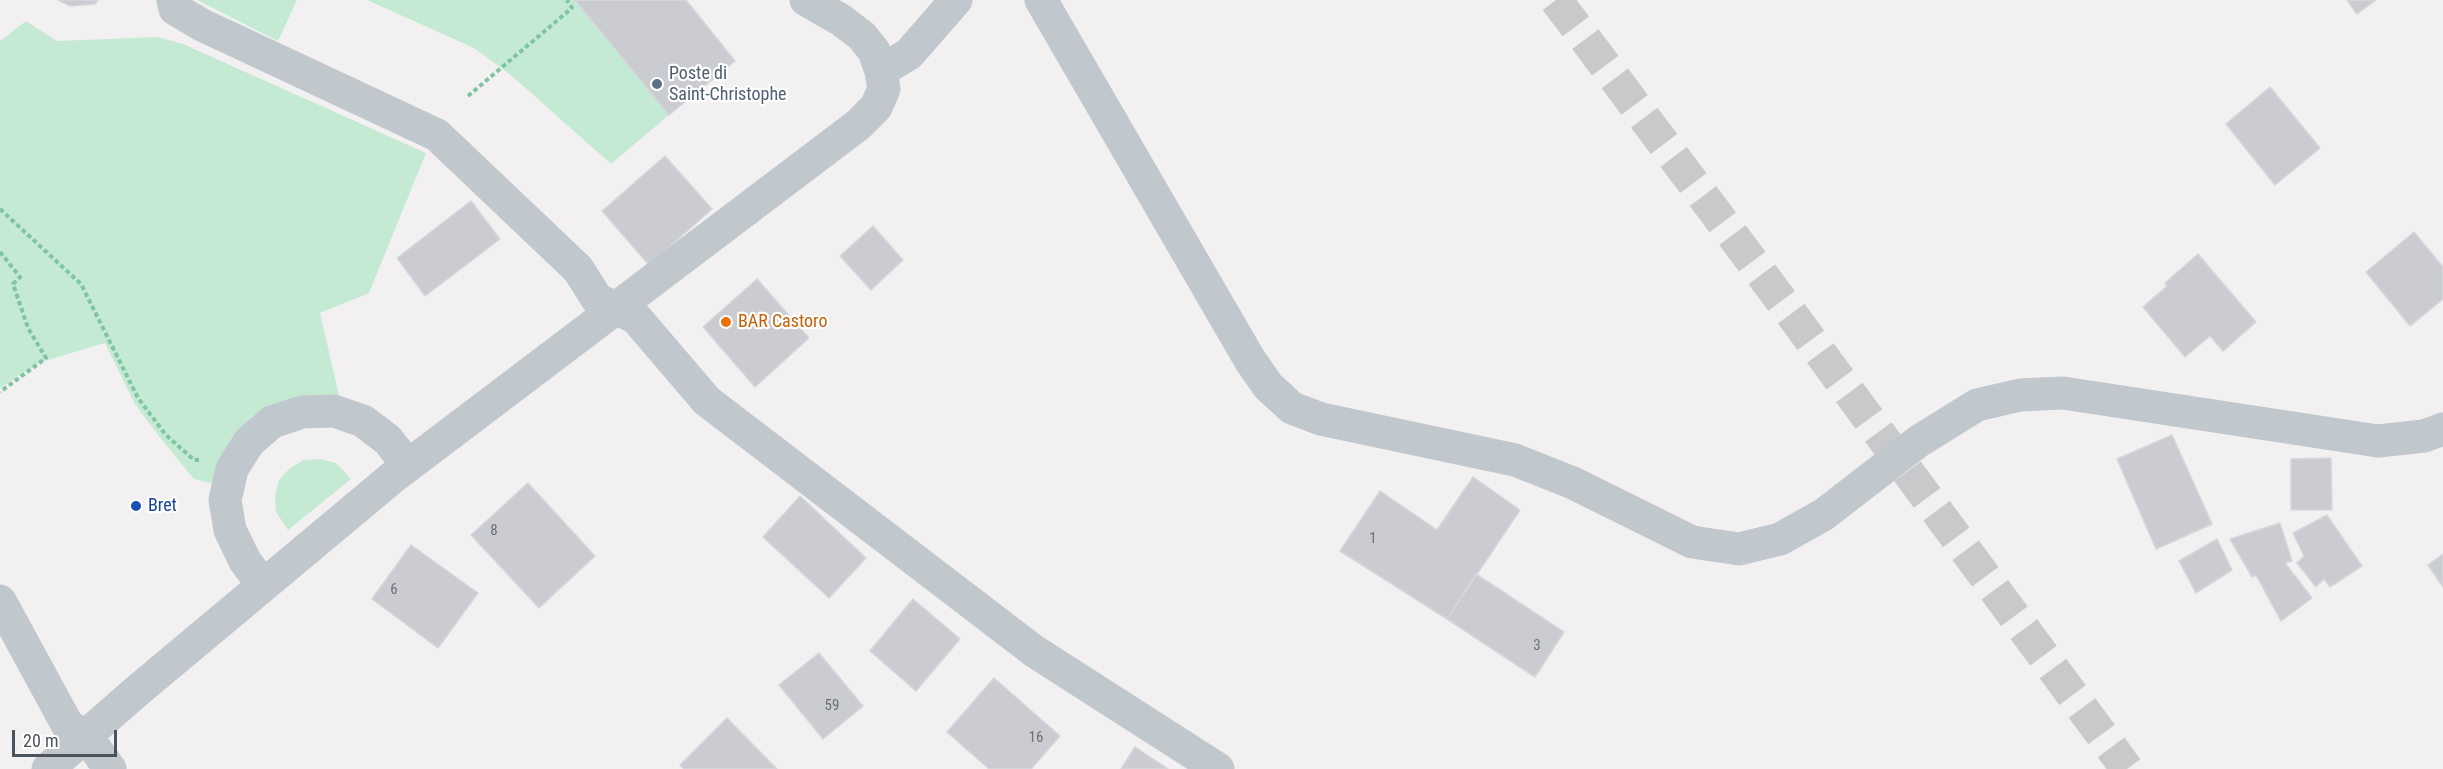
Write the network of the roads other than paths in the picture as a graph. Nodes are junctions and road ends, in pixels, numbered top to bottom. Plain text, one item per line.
1 (173, 0) edge
2 (806, 0) edge
3 (956, 0) edge
4 (1041, 0) edge
5 (882, 71) junction
6 (617, 308) junction
7 (2443, 429) edge
8 (408, 465) junction
9 (263, 585) junction
10 (0, 601) edge
11 (87, 736) junction
12 (48, 769) edge
13 (110, 769) edge
14 (1218, 769) edge

1 - 6 street
2 - 5 street
3 - 5 street
4 - 7 street
5 - 6 street
6 - 8 street
6 - 14 street
8 - 9 street
8 - 9 street
9 - 11 street
10 - 11 street
11 - 12 street
11 - 13 street

